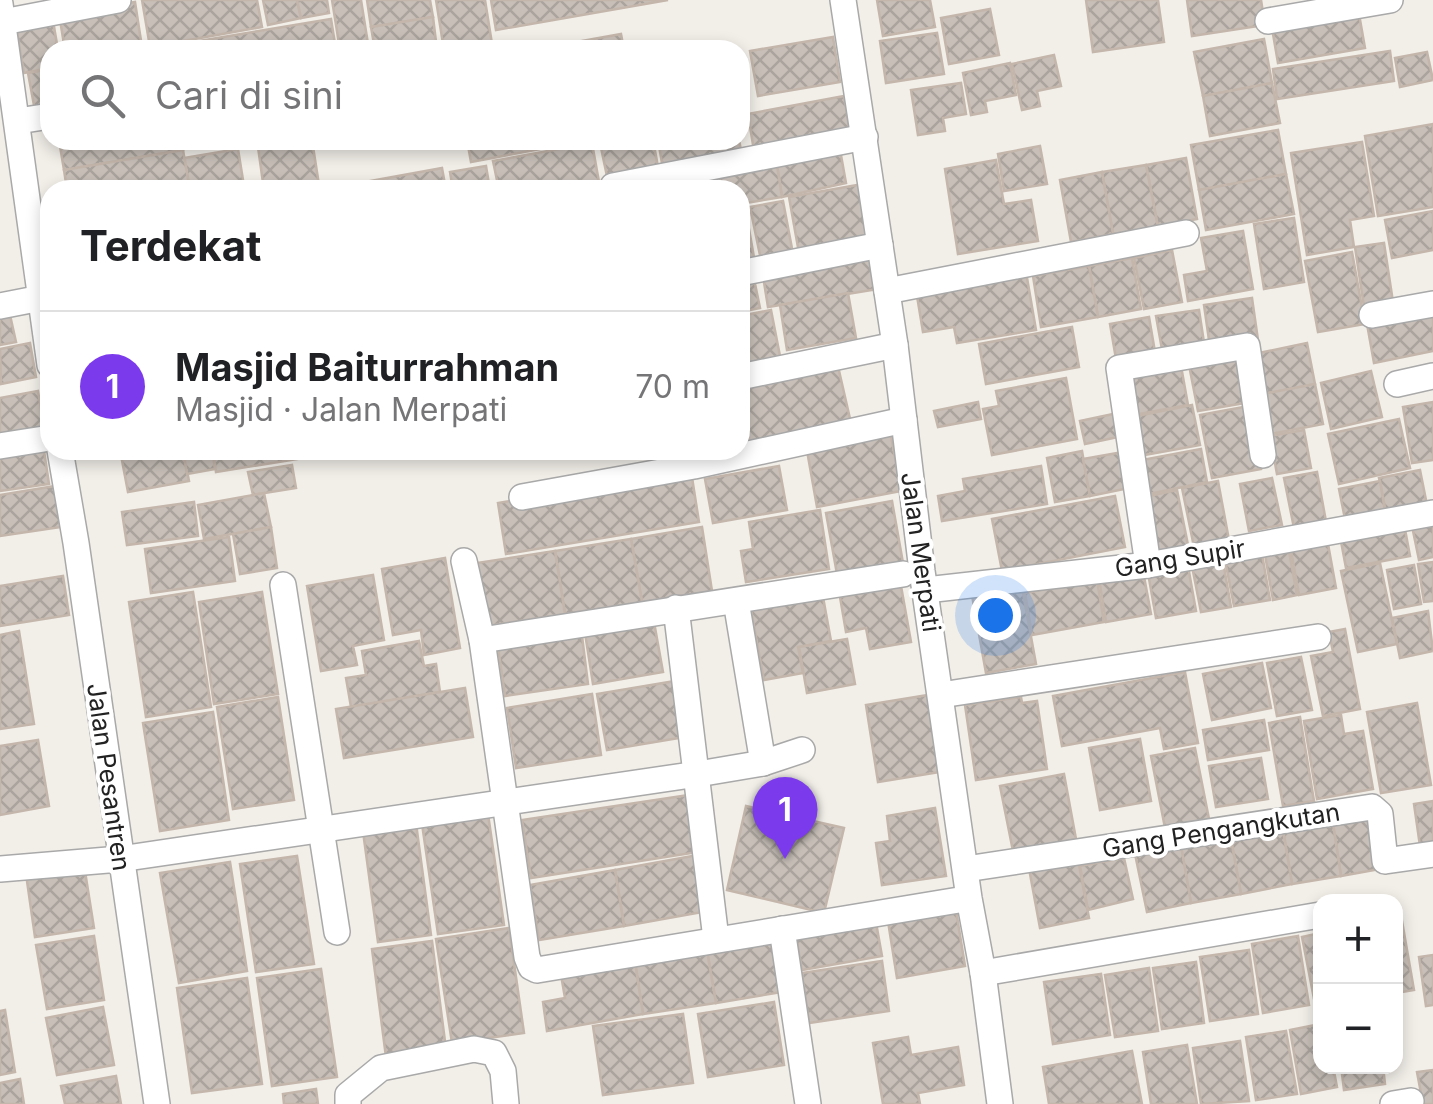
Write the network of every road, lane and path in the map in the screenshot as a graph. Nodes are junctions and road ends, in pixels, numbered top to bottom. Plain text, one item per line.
1 (118, 0) edge
2 (844, 0) edge
3 (1390, 0) edge
4 (1, 13) edge
5 (1268, 21) dead end
6 (7, 94) edge
7 (40, 118) edge
8 (18, 121) junction
9 (865, 137) junction
10 (644, 180) edge
11 (1186, 233) dead end
12 (880, 245) junction
13 (750, 271) edge
14 (40, 290) edge
15 (887, 292) junction
16 (40, 298) edge
17 (1433, 304) edge
18 (0, 306) edge
19 (1372, 315) dead end
20 (895, 344) junction
21 (750, 375) edge
22 (1433, 376) edge
23 (1396, 384) dead end
24 (904, 420) junction
25 (40, 440) edge
26 (0, 446) edge
27 (750, 454) edge
28 (1262, 455) dead end
29 (62, 460) edge
30 (721, 460) edge
31 (522, 496) dead end
32 (1433, 512) edge
33 (464, 561) dead end
34 (1148, 565) junction
35 (904, 574) dead end
36 (283, 586) dead end
37 (926, 590) junction
38 (736, 601) junction
39 (676, 608) junction
40 (1318, 637) dead end
41 (482, 640) junction
42 (940, 695) junction
43 (802, 750) dead end
44 (763, 763) junction
45 (698, 774) junction
46 (506, 801) junction
47 (319, 828) junction
48 (1433, 854) edge
49 (120, 859) junction
50 (0, 869) edge
51 (966, 869) junction
52 (958, 900) dead end
53 (1313, 916) edge
54 (782, 930) junction
55 (336, 932) dead end
56 (716, 939) junction
57 (984, 973) junction
58 (157, 1104) edge
59 (348, 1104) edge
60 (506, 1104) edge
61 (808, 1104) edge
62 (1000, 1104) edge

1 - 4 street
2 - 9 street, Jalan Merpati
3 - 5 street
4 - 6 street
6 - 8 street
7 - 8 street
8 - 14 street
9 - 10 street
9 - 12 street, Jalan Merpati
11 - 15 street
12 - 13 street
12 - 15 street, Jalan Merpati
15 - 20 street, Jalan Merpati
16 - 18 street
17 - 19 street
20 - 21 street
20 - 24 street, Jalan Merpati
22 - 23 street
24 - 27 street
24 - 37 street, Jalan Merpati
25 - 26 street
28 - 34 street
29 - 49 street, Jalan Pesantren
30 - 31 street
32 - 34 street, Gang Supir
33 - 41 street
34 - 37 street, Gang Supir
35 - 38 street
36 - 47 street
37 - 42 street, Jalan Merpati
38 - 39 street
38 - 44 street
39 - 41 street
39 - 45 street
40 - 42 street
41 - 46 street
42 - 51 street, Jalan Merpati
43 - 44 street
44 - 45 street
45 - 46 street
45 - 56 street
46 - 47 street
46 - 56 street
47 - 49 street
47 - 55 street
48 - 51 street, Gang Pengangkutan
49 - 50 street
49 - 58 street, Jalan Pesantren
51 - 57 street, Jalan Merpati
52 - 54 street
53 - 57 street
54 - 56 street
54 - 61 street
57 - 62 street, Jalan Merpati
59 - 60 street

